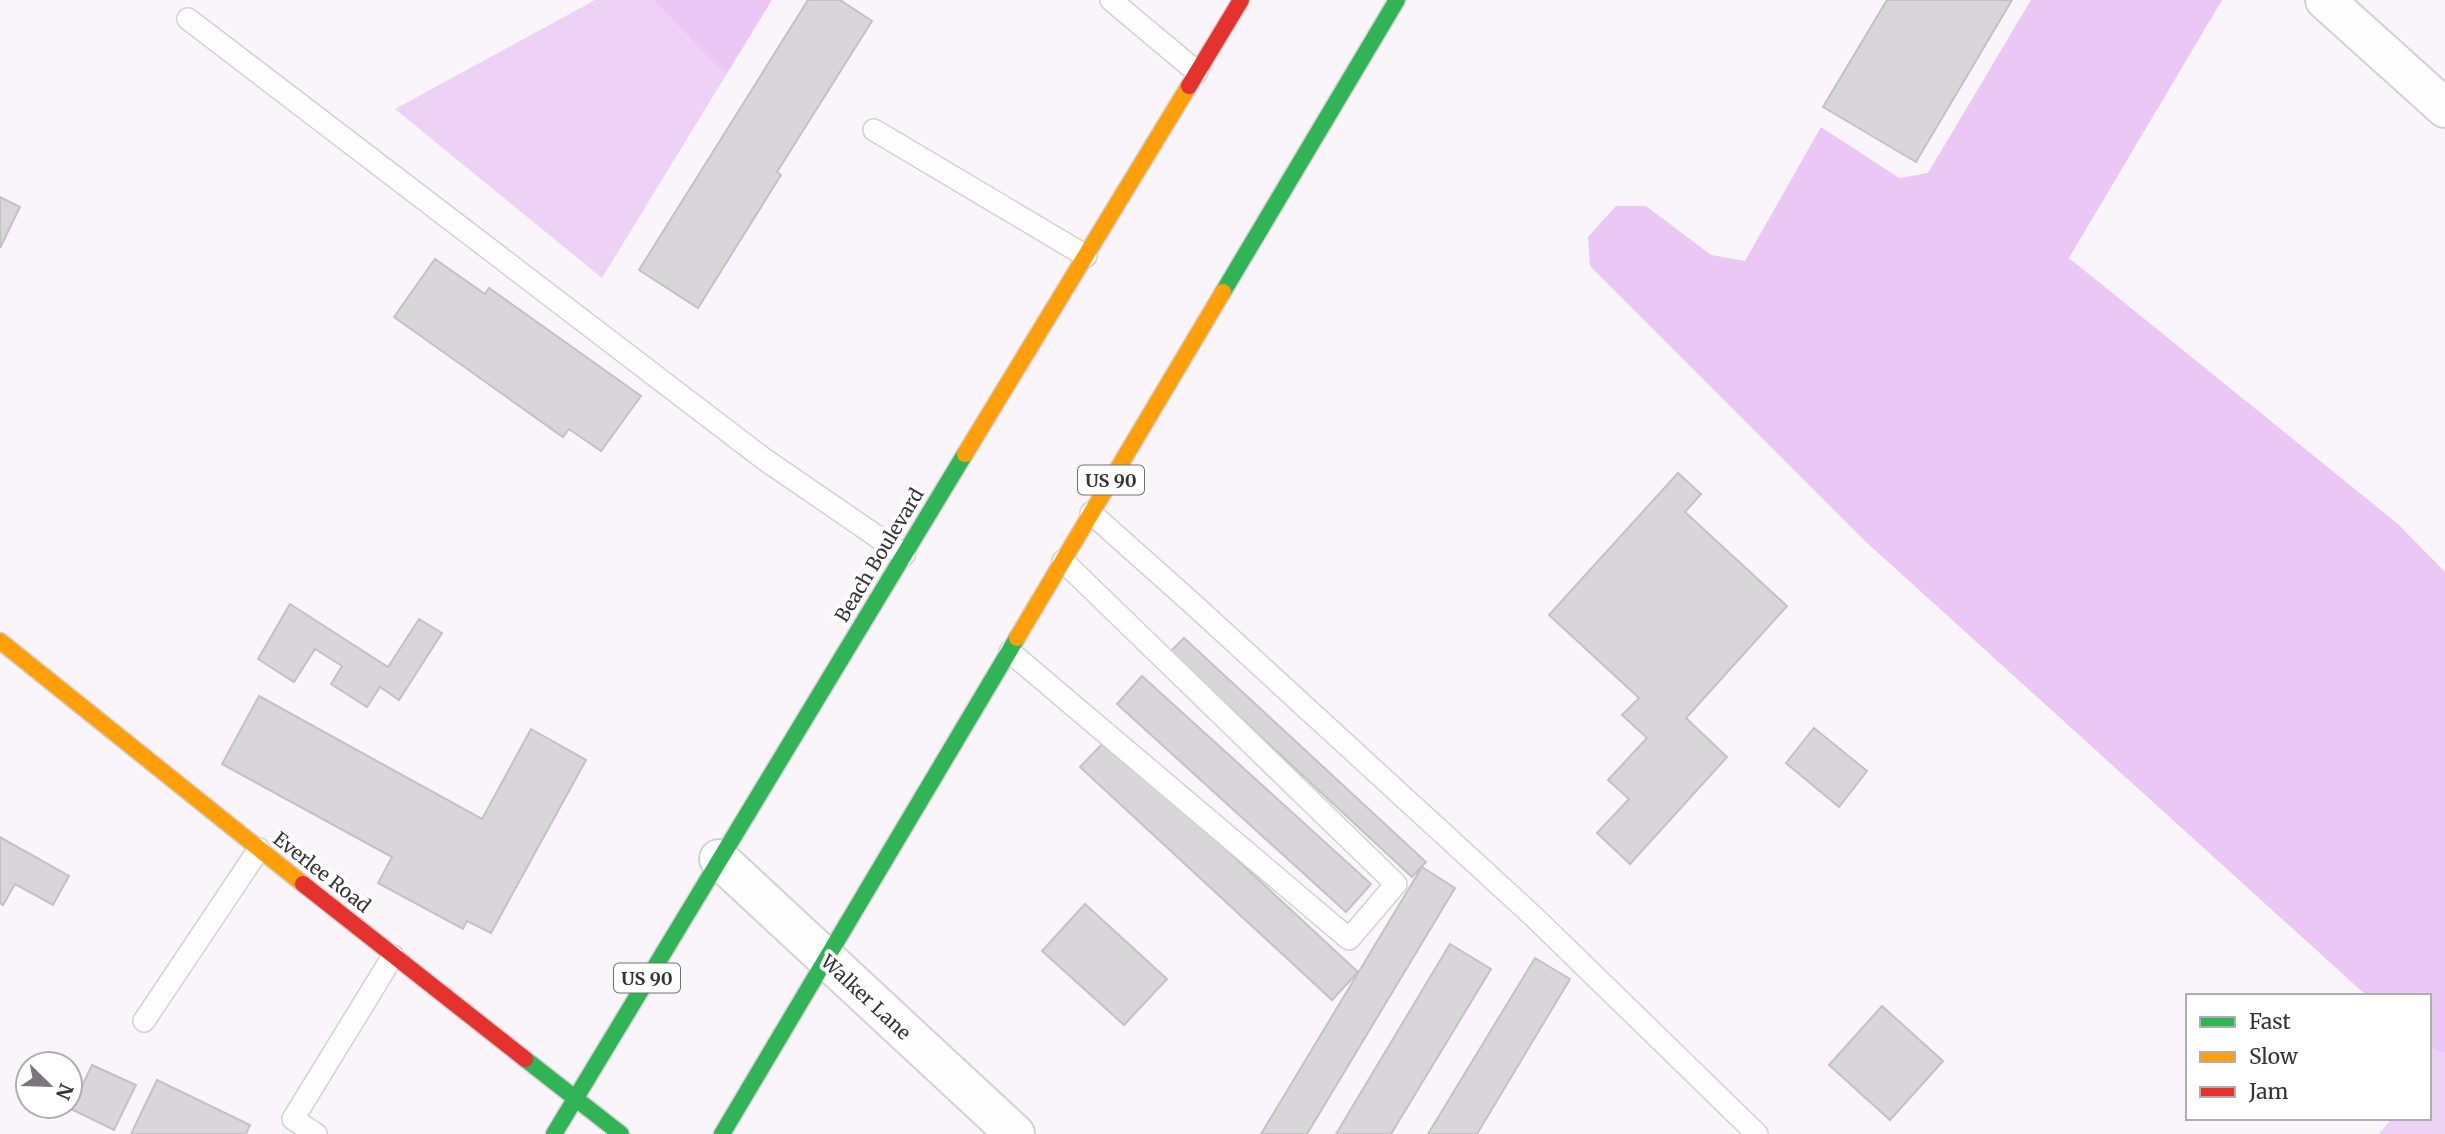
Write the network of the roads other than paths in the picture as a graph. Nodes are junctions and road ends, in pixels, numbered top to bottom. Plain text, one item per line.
1 (1111, 0) edge
2 (1241, 0) edge
3 (1396, 0) edge
4 (2325, 0) edge
5 (188, 19) dead end
6 (1197, 72) junction
7 (2445, 108) edge
8 (874, 130) dead end
9 (1086, 256) junction
10 (1091, 513) junction
11 (904, 555) junction
12 (1063, 561) junction
13 (0, 641) edge
14 (1010, 652) junction
15 (259, 849) junction
16 (719, 859) junction
17 (393, 956) junction
18 (826, 960) junction
19 (144, 1021) dead end
20 (576, 1098) junction
21 (316, 1134) edge
22 (554, 1134) edge
23 (621, 1134) edge
24 (722, 1134) edge
25 (1015, 1134) edge
26 (1757, 1134) edge

1 - 6 lane
2 - 6 main road, Beach Boulevard / US 90
3 - 10 main road, US 90
4 - 7 street
5 - 11 lane
6 - 9 main road, Beach Boulevard / US 90
8 - 9 lane
9 - 11 main road, Beach Boulevard / US 90
10 - 12 main road, US 90
10 - 26 lane
11 - 16 main road, Beach Boulevard / US 90
12 - 14 main road, US 90
12 - 14 lane
13 - 15 main road, Everlee Road
14 - 18 main road, US 90
15 - 17 main road, Everlee Road
15 - 19 lane
16 - 18 street, Walker Lane
16 - 20 main road, Beach Boulevard / US 90
17 - 20 main road, Everlee Road
17 - 21 lane
18 - 24 main road, US 90
18 - 25 street, Walker Lane
20 - 22 main road, Beach Boulevard / US 90
20 - 23 main road, Everlee Road

